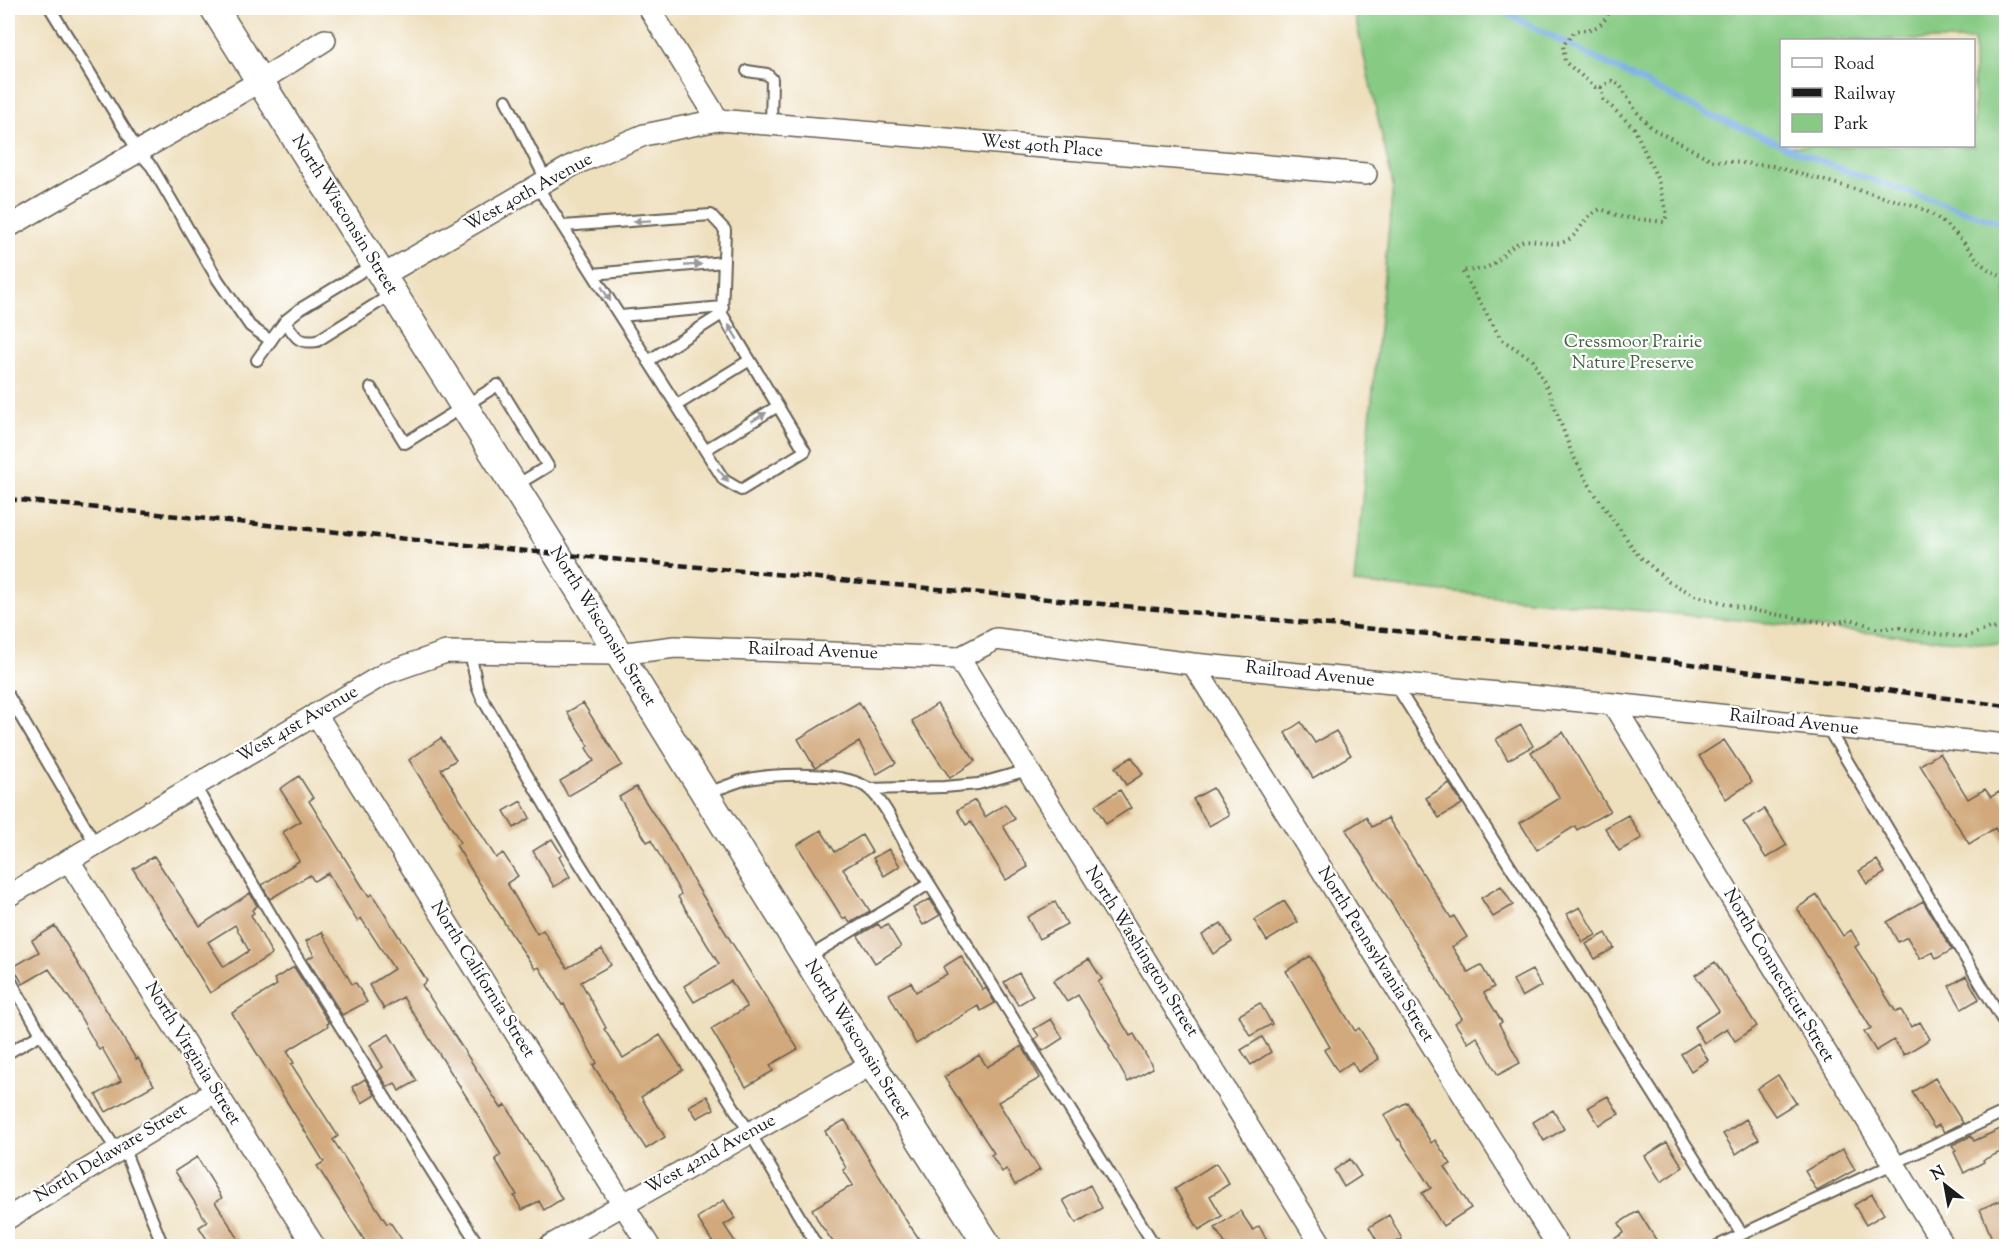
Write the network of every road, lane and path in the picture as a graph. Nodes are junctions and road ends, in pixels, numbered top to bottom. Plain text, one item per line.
1 (50, 8) edge
2 (214, 8) edge
3 (649, 8) edge
4 (1610, 8) edge
5 (325, 40) dead end
6 (747, 71) dead end
7 (260, 81) junction
8 (1601, 87) junction
9 (506, 100) dead end
10 (718, 120) junction
11 (771, 125) junction
12 (138, 151) junction
13 (1365, 174) dead end
14 (542, 183) junction
15 (563, 226) junction
16 (8, 227) edge
17 (724, 262) junction
18 (593, 274) junction
19 (383, 277) junction
20 (2007, 278) edge
21 (722, 311) junction
22 (620, 316) junction
23 (285, 321) junction
24 (270, 341) junction
25 (257, 360) dead end
26 (750, 360) junction
27 (648, 361) junction
28 (371, 388) dead end
29 (676, 405) junction
30 (464, 406) junction
31 (778, 406) junction
32 (705, 450) junction
33 (515, 486) junction
34 (2007, 630) edge
35 (470, 652) junction
36 (618, 654) junction
37 (959, 658) junction
38 (1193, 664) junction
39 (1395, 684) junction
40 (8, 695) edge
41 (1613, 704) junction
42 (316, 714) junction
43 (1827, 727) junction
44 (2007, 745) edge
45 (1028, 770) junction
46 (195, 786) junction
47 (869, 789) junction
48 (705, 794) junction
49 (96, 845) junction
50 (69, 861) junction
51 (929, 884) junction
52 (8, 896) edge
53 (806, 958) junction
54 (8, 976) edge
55 (2007, 1026) edge
56 (41, 1034) junction
57 (8, 1053) edge
58 (872, 1064) junction
59 (216, 1092) junction
60 (2007, 1111) edge
61 (750, 1133) junction
62 (120, 1149) junction
63 (1893, 1164) junction
64 (622, 1204) junction
65 (8, 1218) edge
66 (1742, 1234) junction
67 (163, 1246) edge
68 (314, 1246) edge
69 (479, 1246) edge
70 (550, 1246) edge
71 (649, 1246) edge
72 (817, 1246) edge
73 (988, 1246) edge
74 (1155, 1246) edge
75 (1322, 1246) edge
76 (1558, 1246) edge
77 (1717, 1246) edge
78 (1944, 1246) edge

1 - 12 lane
2 - 7 street, North Wisconsin Street
3 - 10 street
4 - 8 path
5 - 7 street
6 - 11 lane
7 - 12 street
7 - 19 street, North Wisconsin Street
8 - 20 path
8 - 34 path
9 - 14 lane
10 - 11 street, West 40th Place
10 - 14 street, West 40th Avenue
11 - 13 street, West 40th Place
12 - 16 street
12 - 24 lane
14 - 15 lane
14 - 19 street, West 40th Avenue
17 -> 15 lane
15 - 18 lane
18 -> 17 lane
17 - 21 lane
18 -> 22 lane
19 - 23 lane
19 - 23 lane
19 - 30 street, North Wisconsin Street
21 - 22 lane
26 -> 21 lane
21 - 27 lane
22 - 27 lane
23 - 24 lane
24 - 25 lane
26 - 29 lane
26 - 31 lane
27 - 29 lane
28 - 30 lane
29 - 32 lane
30 - 33 street, North Wisconsin Street
30 - 33 lane
32 -> 31 lane
32 -> 31 lane
33 - 36 street, North Wisconsin Street
35 - 36 street, West 41st Avenue
35 - 42 street, West 41st Avenue
35 - 61 lane
36 - 37 street, Railroad Avenue
36 - 48 street, North Wisconsin Street
37 - 38 street, Railroad Avenue
37 - 45 street, North Washington Street
38 - 39 street, Railroad Avenue
38 - 76 street, North Pennsylvania Street
39 - 41 street, Railroad Avenue
39 - 66 lane
40 - 49 lane
41 - 43 street, Railroad Avenue
41 - 63 street, North Connecticut Street
42 - 46 street, West 41st Avenue
42 - 64 street, North California Street
43 - 44 street, Railroad Avenue
43 - 55 lane
45 - 47 lane
45 - 75 street, North Washington Street
46 - 49 street, West 41st Avenue
46 - 69 lane
47 - 48 lane
47 - 51 lane
48 - 53 street, North Wisconsin Street
49 - 50 street, West 41st Avenue
50 - 52 street, West 41st Avenue
50 - 59 street, North Virginia Street
51 - 53 lane
51 - 74 lane
53 - 58 street, North Wisconsin Street
54 - 56 lane
56 - 57 lane
56 - 62 lane
58 - 61 street, West 42nd Avenue
58 - 73 street, North Wisconsin Street
59 - 62 street, North Delaware Street
59 - 68 street, North Virginia Street
60 - 63 lane
61 - 64 street, West 42nd Avenue
61 - 72 lane
62 - 65 street, North Delaware Street
62 - 67 lane
63 - 66 lane
63 - 78 street, North Connecticut Street
64 - 70 street, West 42nd Avenue
64 - 71 street, North California Street
66 - 77 lane

